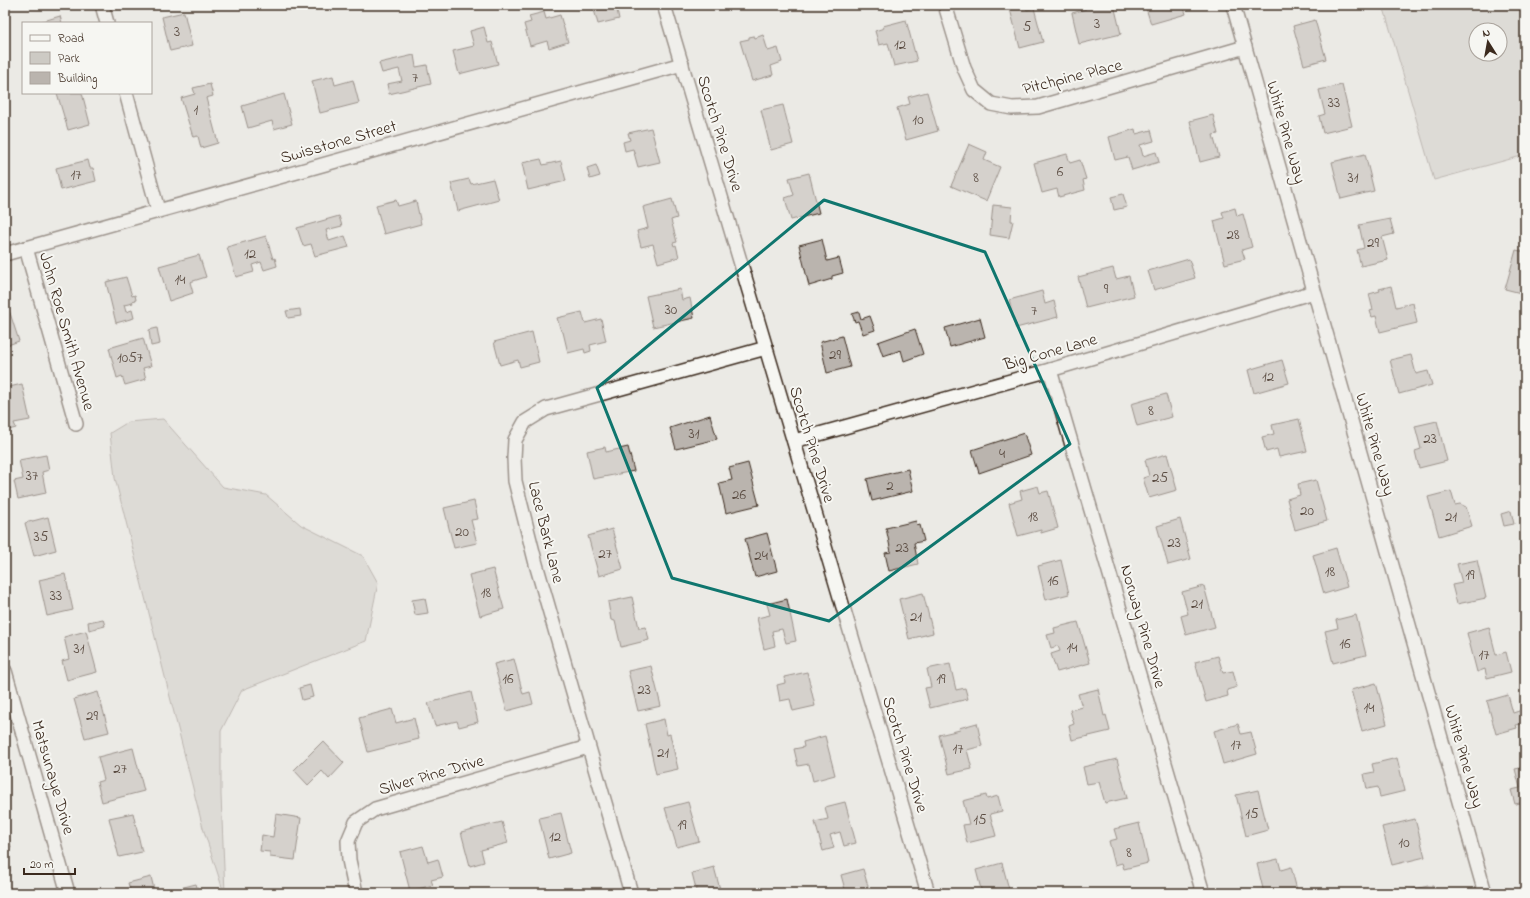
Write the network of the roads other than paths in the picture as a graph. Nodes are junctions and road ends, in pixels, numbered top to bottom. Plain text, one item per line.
1 (102, 5) edge
2 (664, 5) edge
3 (945, 5) edge
4 (1233, 5) edge
5 (107, 22) edge
6 (1244, 47) junction
7 (682, 64) junction
8 (126, 94) edge
9 (158, 210) junction
10 (26, 248) junction
11 (5, 254) edge
12 (1314, 292) junction
13 (766, 348) junction
14 (1050, 370) junction
15 (76, 424) dead end
16 (794, 441) junction
17 (5, 671) edge
18 (588, 747) junction
19 (68, 893) edge
20 (356, 893) edge
21 (632, 893) edge
22 (928, 893) edge
23 (1203, 893) edge
24 (1485, 893) edge

1 - 5 street
2 - 7 street, Scotch Pine Drive
3 - 6 street, Pitchpine Place
4 - 6 street, White Pine Way
6 - 12 street, White Pine Way
7 - 9 street, Swisstone Street
7 - 13 street, Scotch Pine Drive
8 - 9 street
9 - 10 street, Swisstone Street
10 - 11 street, Swisstone Street
10 - 15 street, John Roe Smith Avenue
12 - 14 street, Big Cone Lane
12 - 24 street, White Pine Way
13 - 16 street, Scotch Pine Drive
13 - 18 street, Lace Bark Lane
14 - 16 street, Big Cone Lane
14 - 23 street, Norway Pine Drive
16 - 22 street, Scotch Pine Drive
17 - 19 street, Matsunaye Drive
18 - 20 street, Silver Pine Drive
18 - 21 street, Lace Bark Lane

